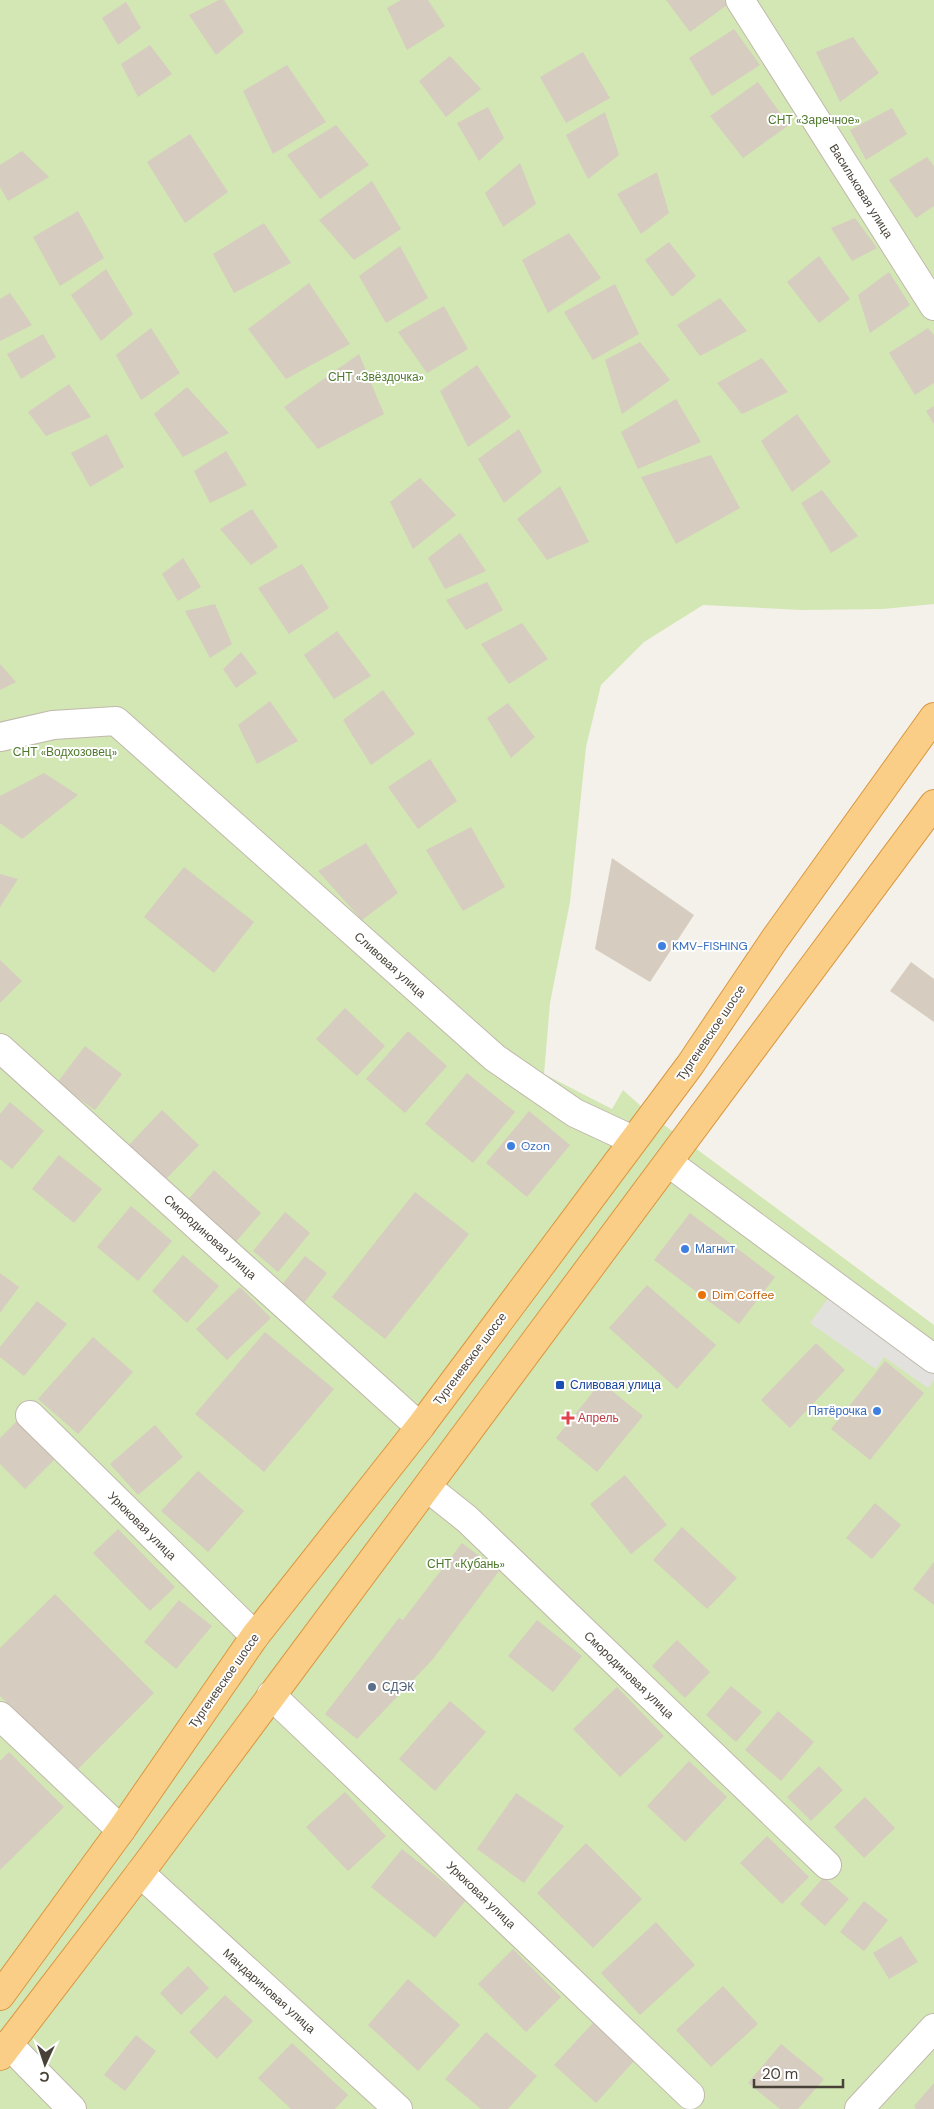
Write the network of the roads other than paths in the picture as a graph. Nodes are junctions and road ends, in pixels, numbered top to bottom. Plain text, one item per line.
1 (740, 0) edge
2 (934, 306) edge
3 (934, 717) edge
4 (0, 736) edge
5 (934, 804) edge
6 (0, 1048) edge
7 (633, 1140) junction
8 (669, 1163) junction
9 (934, 1359) edge
10 (30, 1415) dead end
11 (420, 1427) junction
12 (428, 1488) junction
13 (255, 1636) junction
14 (271, 1695) junction
15 (0, 1716) edge
16 (122, 1830) junction
17 (827, 1865) dead end
18 (140, 1873) junction
19 (0, 1996) edge
20 (934, 2028) edge
21 (4, 2050) edge
22 (690, 2094) dead end
23 (72, 2109) edge
24 (398, 2109) edge
25 (859, 2109) edge

1 - 2 street, Васильковая улица
3 - 7 highway, Тургеневское шоссе
4 - 7 street, Сливовая улица
5 - 8 highway
6 - 11 street, Смородиновая улица
7 - 11 highway, Тургеневское шоссе
8 - 9 street
8 - 12 highway
10 - 13 street, Урюковая улица
11 - 13 highway, Тургеневское шоссе
12 - 14 highway
12 - 17 street, Смородиновая улица
13 - 16 highway, Тургеневское шоссе
14 - 18 highway
14 - 22 street, Урюковая улица
15 - 16 street
16 - 19 highway, Тургеневское шоссе
18 - 21 highway
18 - 24 street, Мандариновая улица
20 - 25 street
21 - 23 street

